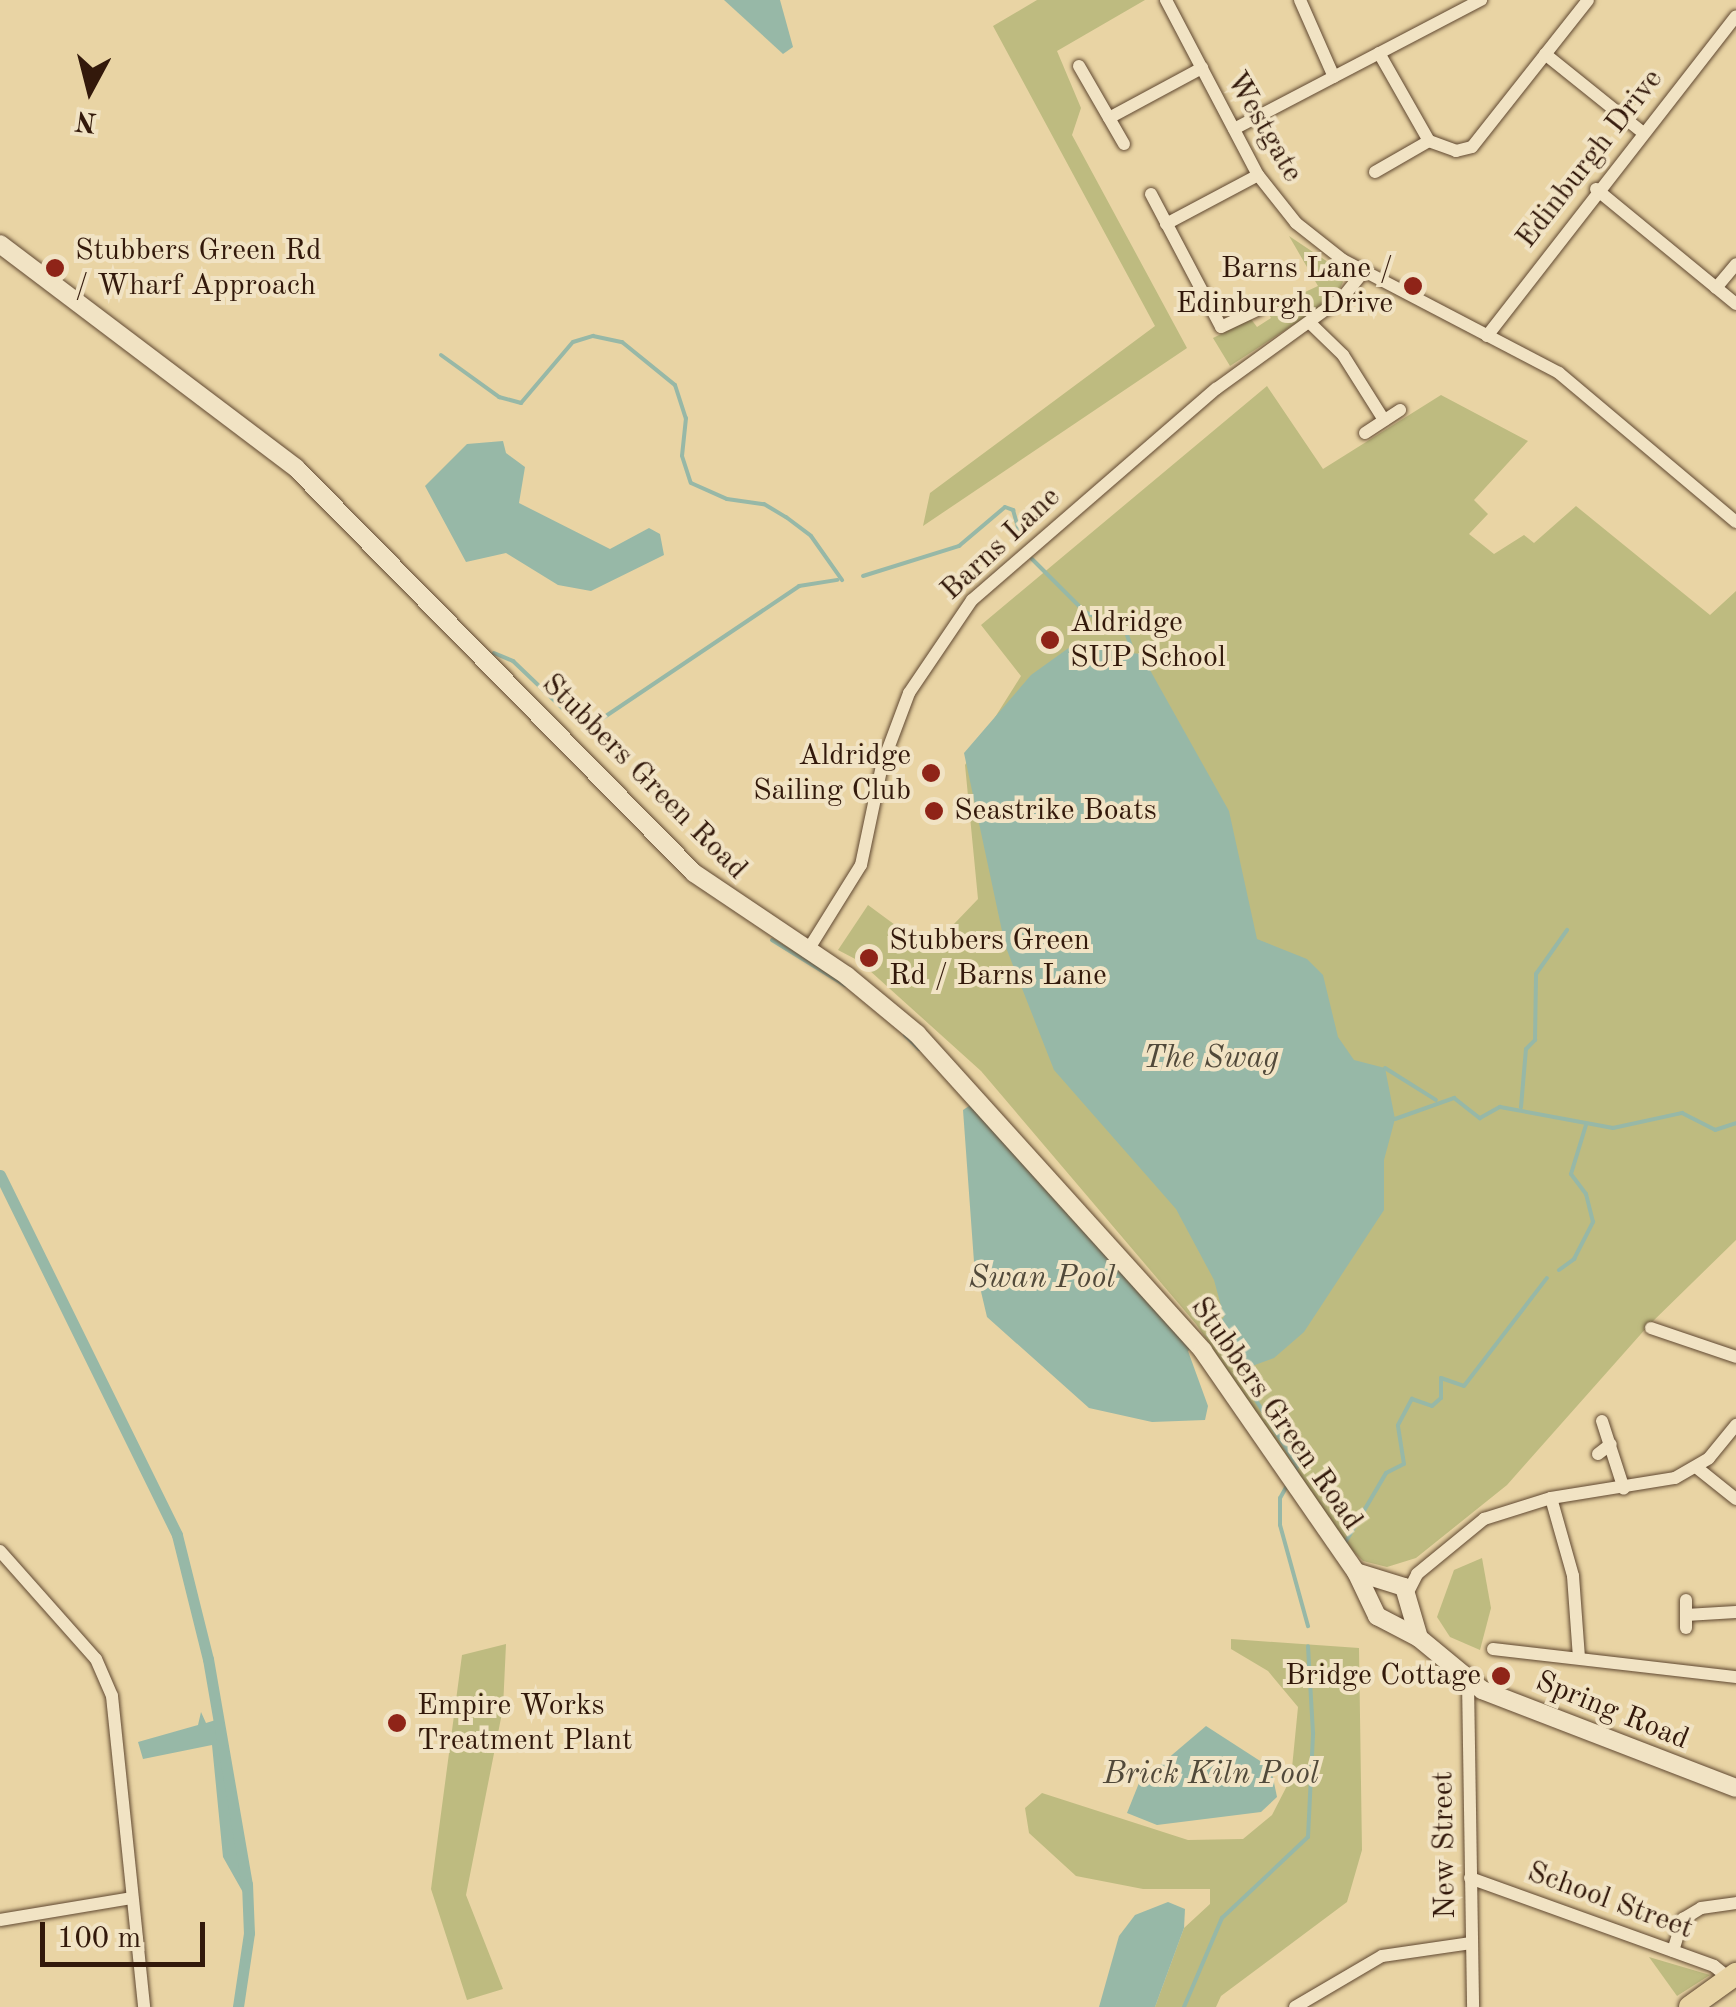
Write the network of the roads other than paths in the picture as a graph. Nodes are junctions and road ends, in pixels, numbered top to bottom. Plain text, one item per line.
1 (1166, 0) edge
2 (1300, 0) edge
3 (1481, 0) edge
4 (1588, 0) edge
5 (1736, 16) edge
6 (1378, 53) junction
7 (1545, 54) junction
8 (1079, 66) dead end
9 (1202, 68) junction
10 (1334, 77) junction
11 (1109, 118) junction
12 (1234, 129) junction
13 (1642, 132) junction
14 (1429, 141) junction
15 (1124, 144) dead end
16 (1375, 172) dead end
17 (1258, 175) junction
18 (1596, 190) junction
19 (1151, 194) dead end
20 (1166, 224) junction
21 (0, 244) edge
22 (1736, 264) edge
23 (1364, 271) junction
24 (1716, 288) junction
25 (1736, 304) edge
26 (1259, 309) dead end
27 (1310, 322) junction
28 (1486, 336) junction
29 (1400, 410) dead end
30 (1384, 420) junction
31 (1365, 433) dead end
32 (1736, 522) edge
33 (808, 950) junction
34 (1651, 1328) dead end
35 (1684, 1340) junction
36 (1681, 1355) dead end
37 (1736, 1356) edge
38 (1602, 1421) dead end
39 (1736, 1425) edge
40 (1612, 1444) junction
41 (1598, 1454) dead end
42 (1696, 1467) junction
43 (1624, 1489) junction
44 (1551, 1498) junction
45 (1736, 1499) edge
46 (0, 1551) edge
47 (1356, 1572) junction
48 (1416, 1574) junction
49 (1389, 1580) junction
50 (1370, 1596) junction
51 (1408, 1598) junction
52 (1736, 1612) edge
53 (1686, 1614) dead end
54 (1391, 1620) junction
55 (1419, 1638) junction
56 (1501, 1645) dead end
57 (1578, 1656) junction
58 (1736, 1677) edge
59 (1468, 1682) junction
60 (1736, 1788) edge
61 (1470, 1878) junction
62 (131, 1898) junction
63 (1736, 1903) edge
64 (0, 1920) edge
65 (1472, 1943) junction
66 (1672, 1951) junction
67 (1733, 1976) edge
68 (144, 2006) edge
69 (1295, 2007) edge
70 (1473, 2007) edge
71 (1690, 2007) edge

1 - 9 street, Westgate
2 - 10 street
3 - 6 street
4 - 7 street
5 - 13 street, Edinburgh Drive
6 - 10 street
6 - 14 street
7 - 13 street
7 - 14 street
8 - 11 street
9 - 11 street
9 - 12 street, Westgate
10 - 12 street
11 - 15 street
12 - 17 street, Westgate
13 - 18 street, Edinburgh Drive
14 - 16 street
17 - 20 street
17 - 23 street, Westgate
18 - 24 street
18 - 28 street, Edinburgh Drive
19 - 20 street
20 - 26 street
21 - 33 street, Stubbers Green Road
22 - 24 street
23 - 27 street, Barns Lane
23 - 28 street
24 - 25 street
27 - 30 street
27 - 33 street, Barns Lane
28 - 32 street
29 - 30 street
30 - 31 street
33 - 47 street, Stubbers Green Road
34 - 35 street
35 - 36 street
35 - 37 street
38 - 40 street
39 - 42 street
40 - 41 street
40 - 43 street
42 - 43 street
42 - 45 street
43 - 44 street
44 - 48 street
44 - 57 street
46 - 62 street
47 - 49 street, Stubbers Green Road
47 - 50 street, Stubbers Green Road
48 - 49 street
48 - 51 street
49 - 50 street
49 - 51 street
50 - 54 street, Stubbers Green Road
51 - 54 street
51 - 55 street
52 - 53 street
54 - 55 street
55 - 59 street
56 - 57 street
57 - 58 street
59 - 60 street, Spring Road
59 - 61 street, New Street
61 - 65 street, New Street
61 - 66 street, School Street
62 - 64 street
62 - 68 street
63 - 66 street
65 - 69 street
65 - 70 street, New Street
66 - 67 street, School Street
67 - 71 highway

